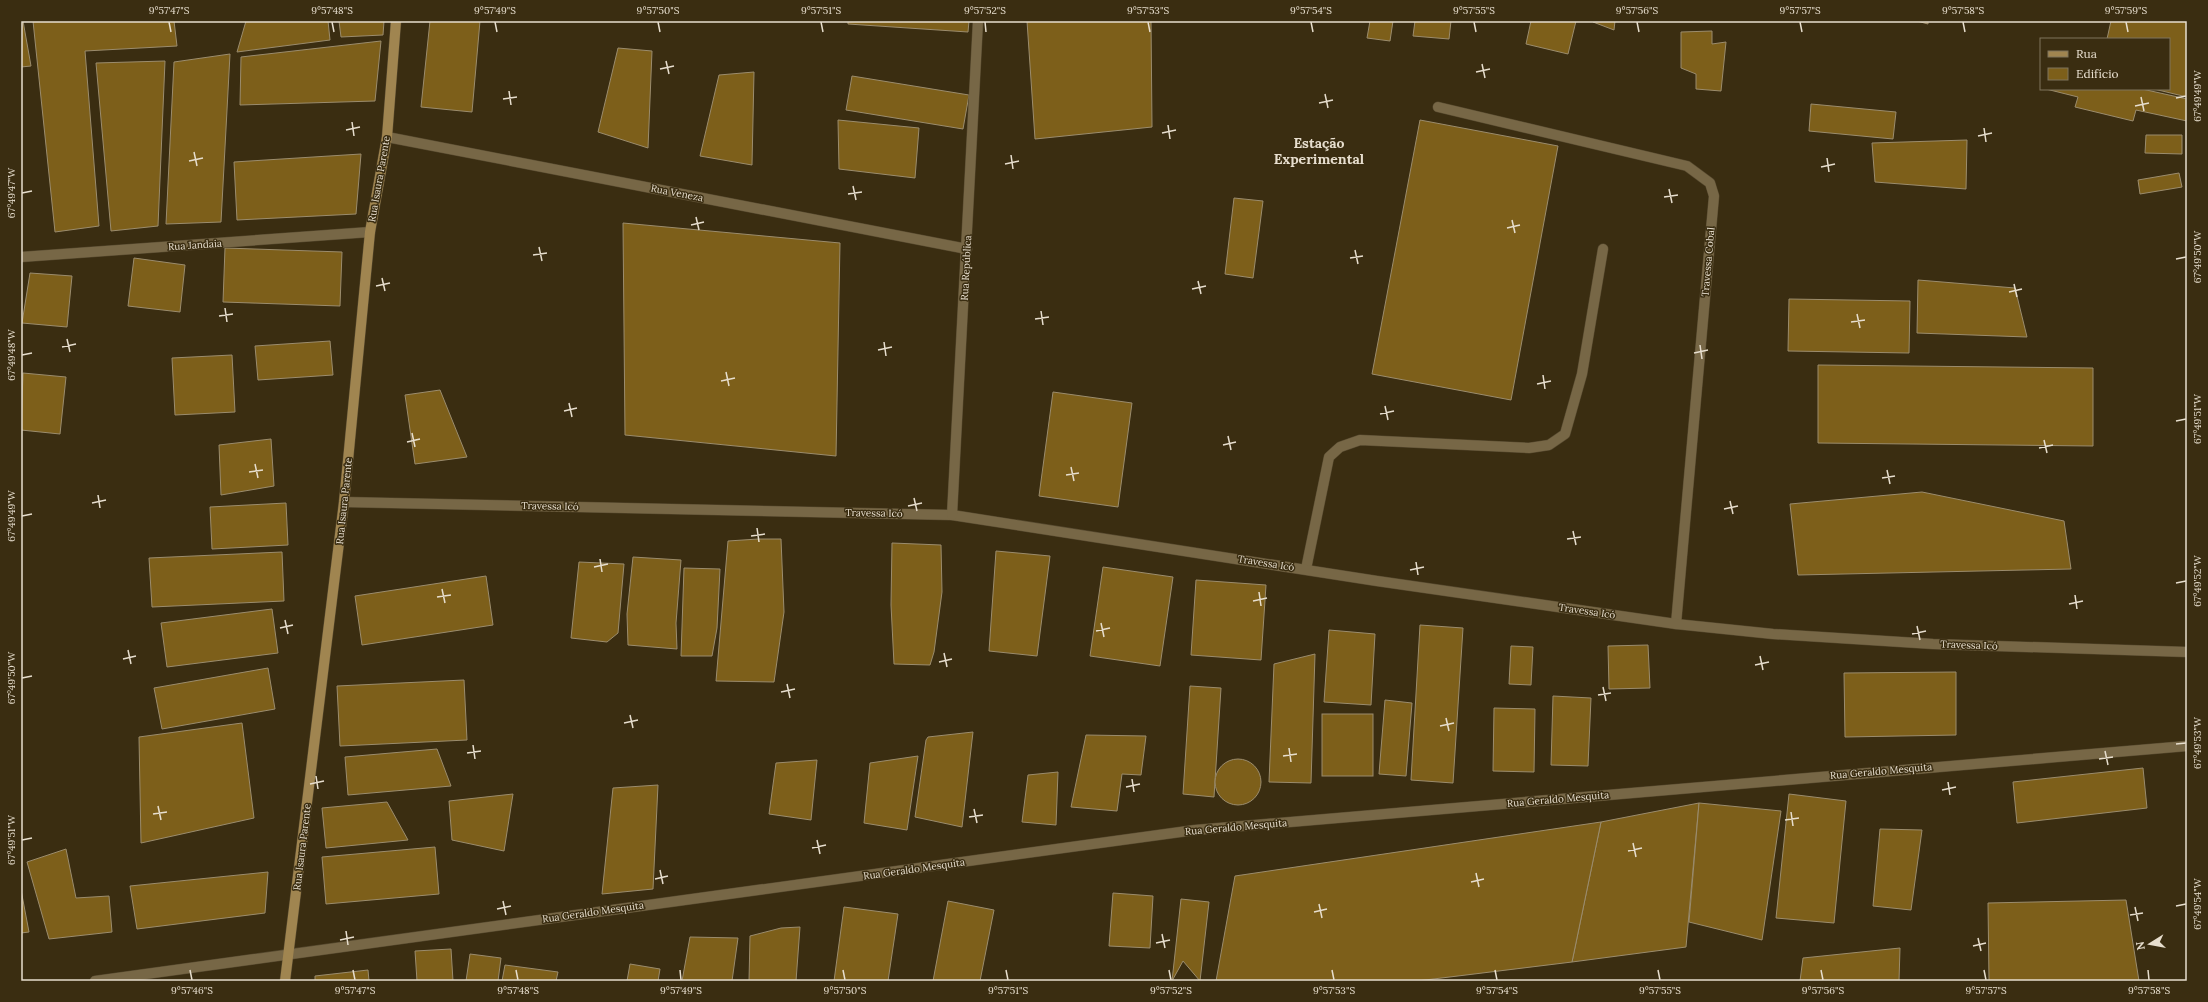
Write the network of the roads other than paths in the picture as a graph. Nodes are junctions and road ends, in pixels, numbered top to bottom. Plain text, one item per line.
1 (396, 21) edge
2 (978, 21) edge
3 (1438, 107) dead end
4 (387, 137) junction
5 (370, 232) junction
6 (967, 249) junction
7 (1603, 249) dead end
8 (21, 257) edge
9 (344, 502) junction
10 (952, 515) junction
11 (1306, 569) junction
12 (1676, 624) junction
13 (2187, 652) edge
14 (2187, 746) edge
15 (289, 954) junction
16 (95, 981) edge
17 (285, 981) edge

1 - 4 street, Rua Isaura Parente
2 - 6 street, Rua República
3 - 12 street, Travessa Cobal
4 - 5 street, Rua Isaura Parente
4 - 6 street, Rua Veneza
5 - 8 street, Rua Jandaia
5 - 9 street, Rua Isaura Parente
6 - 10 street, Rua República
7 - 11 street
9 - 10 street, Travessa Icó
9 - 15 street, Rua Isaura Parente
10 - 11 street, Travessa Icó
11 - 12 street, Travessa Icó
12 - 13 street, Travessa Icó
14 - 15 street, Rua Geraldo Mesquita
15 - 16 street, Rua Geraldo Mesquita
15 - 17 street, Rua Isaura Parente

